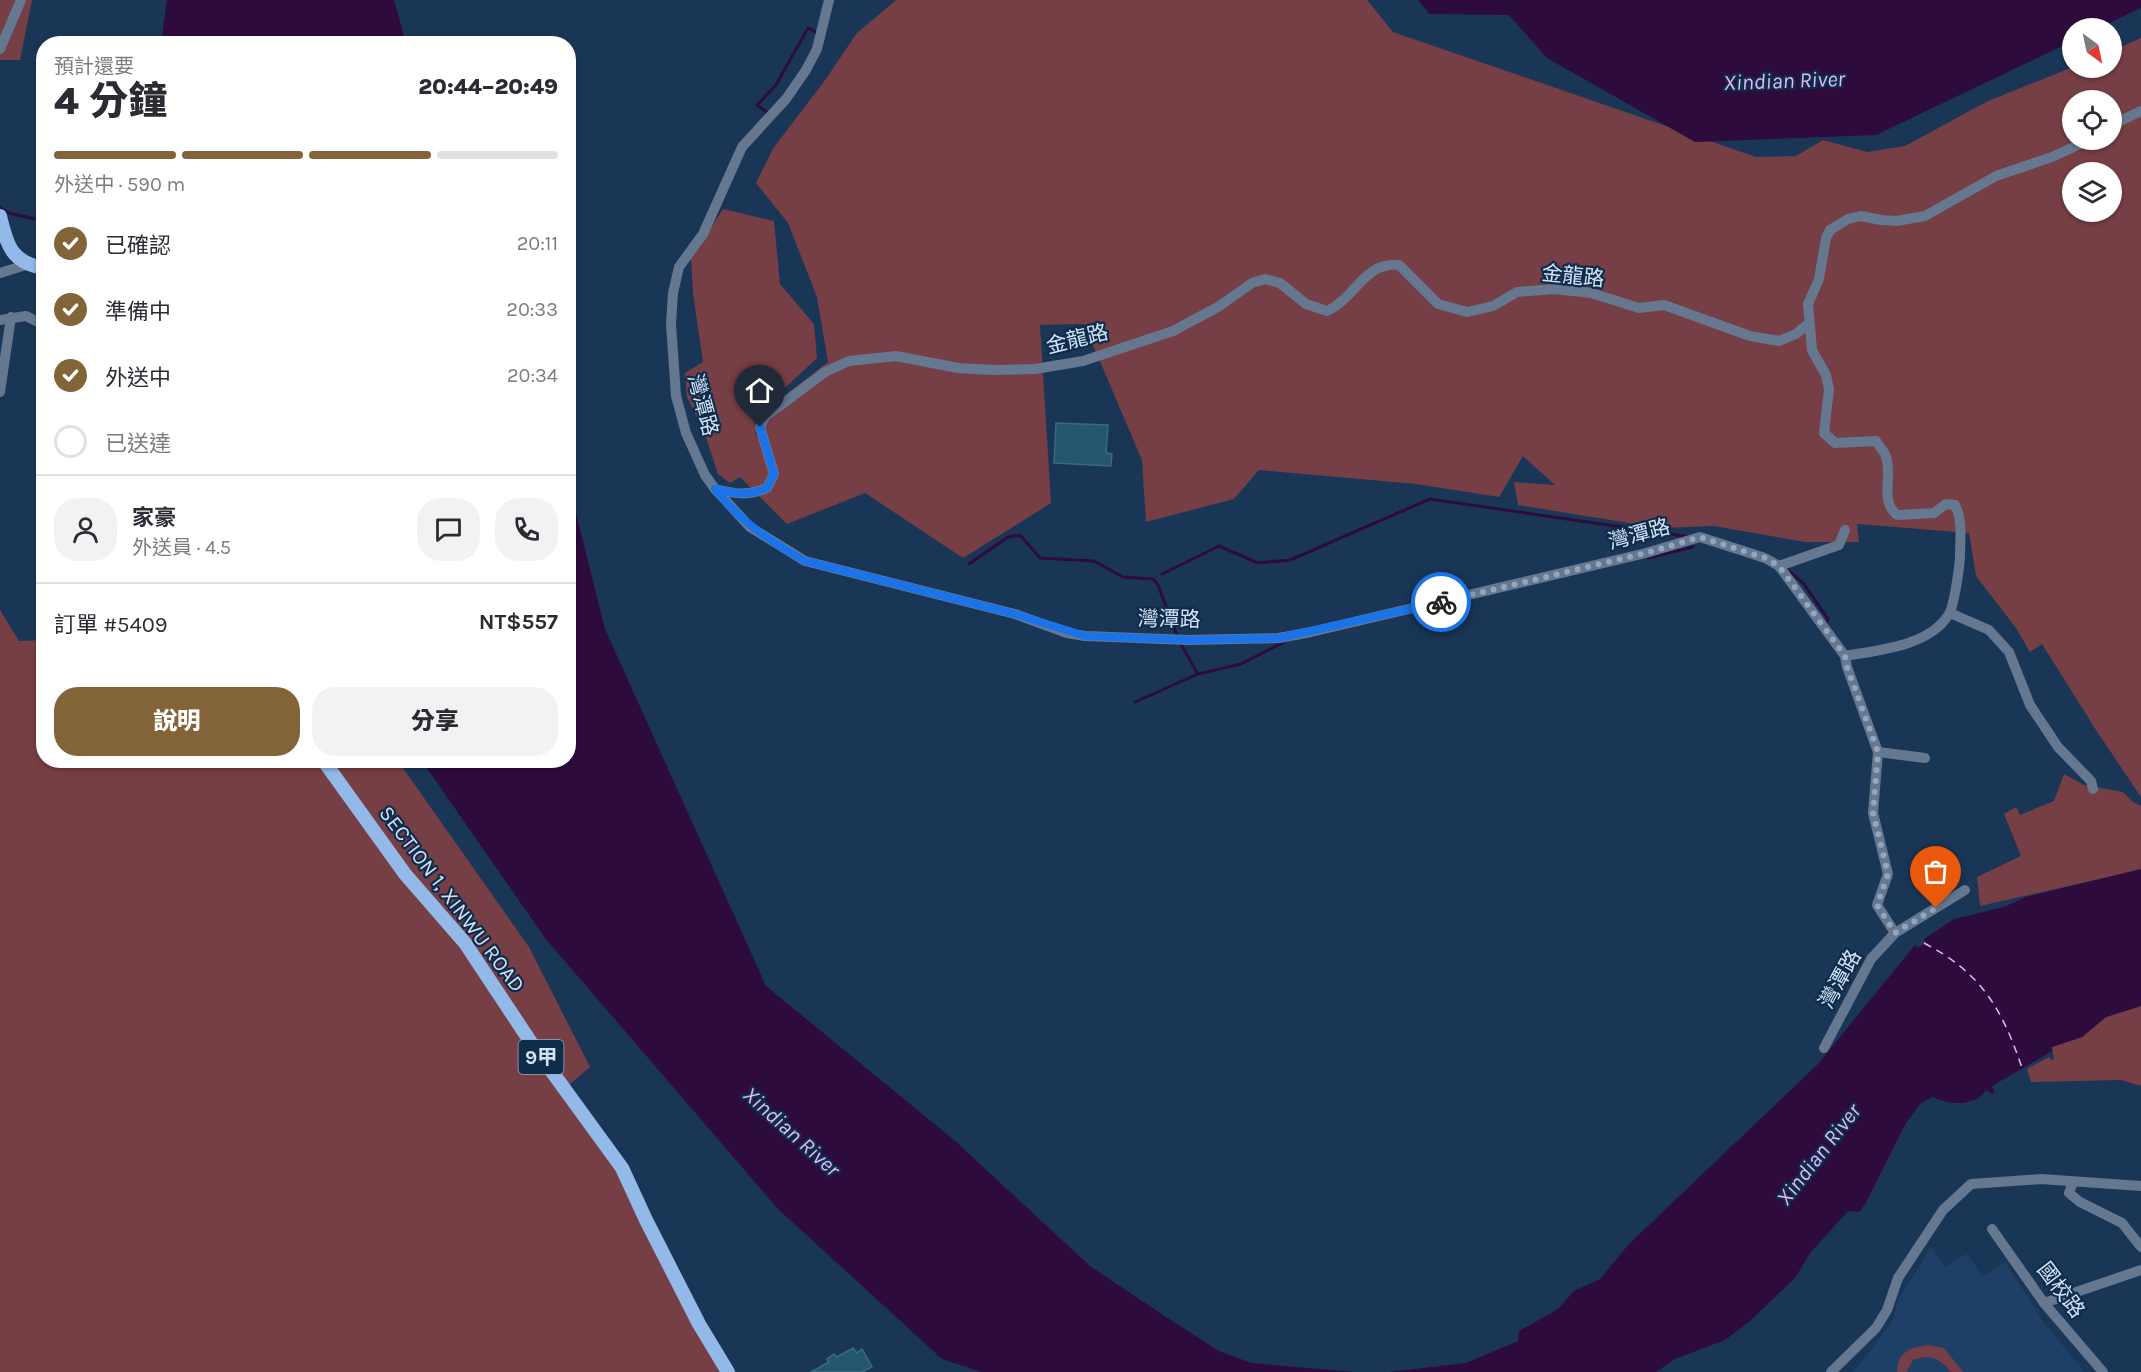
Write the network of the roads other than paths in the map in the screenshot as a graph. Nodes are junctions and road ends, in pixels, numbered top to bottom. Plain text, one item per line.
1 (21, 0) edge
2 (830, 0) edge
3 (0, 49) edge
4 (2141, 111) edge
5 (2122, 120) edge
6 (2067, 150) edge
7 (0, 216) edge
8 (26, 265) junction
9 (36, 267) edge
10 (0, 273) edge
11 (6, 319) edge
12 (36, 321) edge
13 (1809, 322) junction
14 (0, 392) edge
15 (715, 489) junction
16 (1845, 530) dead end
17 (1779, 566) junction
18 (1950, 613) junction
19 (1845, 656) junction
20 (1878, 752) junction
21 (1925, 758) dead end
22 (329, 768) edge
23 (2093, 789) dead end
24 (1965, 890) dead end
25 (1895, 933) junction
26 (1824, 1048) dead end
27 (2073, 1182) junction
28 (2141, 1186) edge
29 (1992, 1229) dead end
30 (2141, 1247) edge
31 (2141, 1270) edge
32 (2044, 1303) junction
33 (728, 1372) edge
34 (1831, 1372) edge
35 (2103, 1372) edge

1 - 3 street
2 - 15 street, 灣潭路
4 - 5 street
6 - 13 street
7 - 8 main road
8 - 9 main road
8 - 10 street
11 - 12 street
11 - 14 street
13 - 15 street, 金龍路
13 - 18 street
15 - 17 street, 灣潭路
16 - 17 street
17 - 19 street, 灣潭路
18 - 19 street
18 - 23 street
19 - 20 street, 灣潭路
20 - 21 street
20 - 25 street, 灣潭路
22 - 33 main road, SECTION 1, XINWU ROAD / 9甲
24 - 25 street, 灣潭路
25 - 26 street, 灣潭路
27 - 28 street
27 - 30 street
27 - 34 street
29 - 32 street, 國校路
31 - 32 street
32 - 35 street, 國校路

